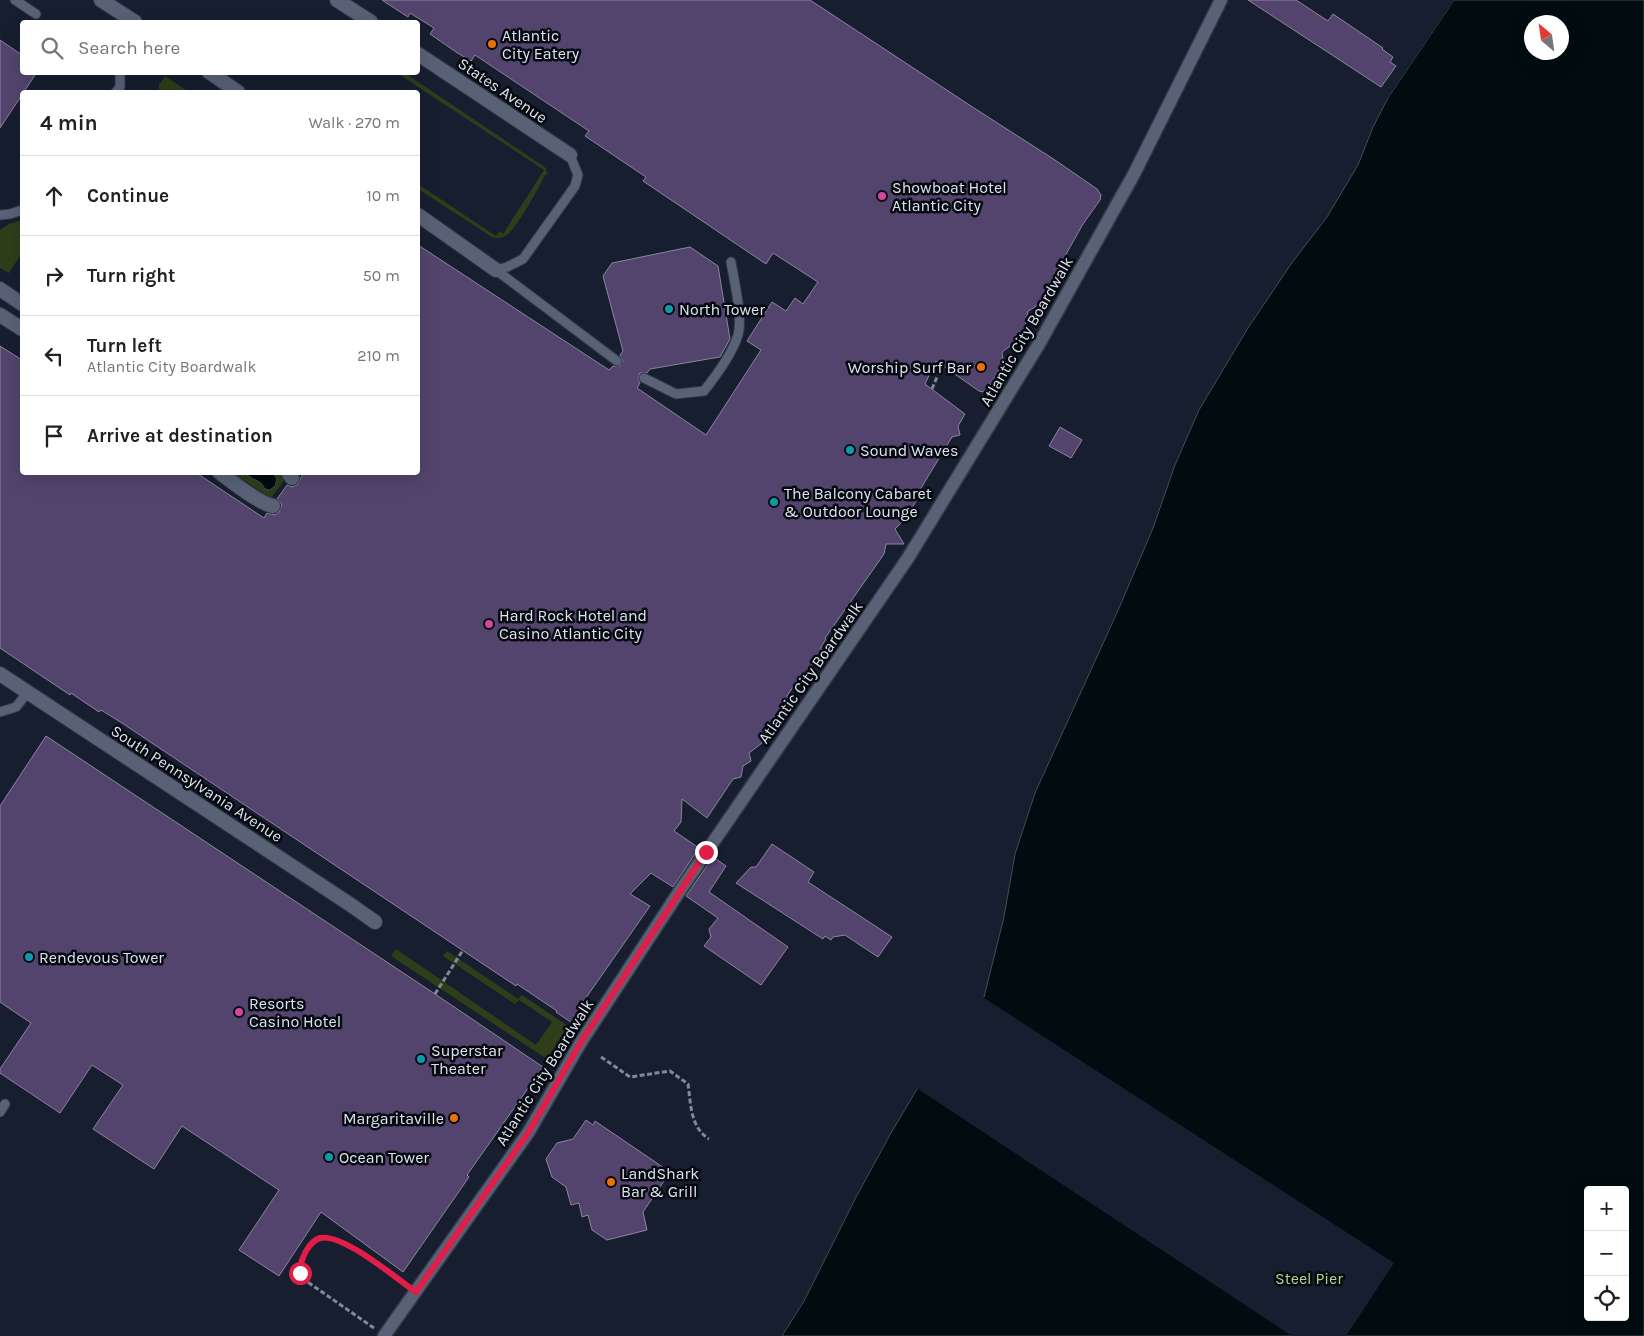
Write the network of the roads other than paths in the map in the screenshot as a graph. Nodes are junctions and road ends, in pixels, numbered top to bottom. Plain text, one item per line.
1 (15, 0) edge
2 (102, 0) edge
3 (337, 0) edge
4 (1221, 0) edge
5 (36, 14) dead end
6 (132, 20) edge
7 (368, 20) edge
8 (420, 55) edge
9 (119, 75) edge
10 (213, 75) edge
11 (118, 90) edge
12 (235, 90) edge
13 (570, 155) joint
14 (20, 211) edge
15 (0, 215) edge
16 (420, 216) edge
17 (730, 262) dead end
18 (496, 270) junction
19 (0, 289) edge
20 (20, 303) edge
21 (0, 315) edge
22 (20, 328) edge
23 (617, 360) dead end
24 (644, 378) dead end
25 (223, 475) edge
26 (273, 506) dead end
27 (0, 674) edge
28 (28, 692) junction
29 (0, 712) edge
30 (375, 922) dead end
31 (385, 1336) edge

1 - 5 lane
2 - 6 street
3 - 7 street
4 - 31 street, Atlantic City Boardwalk
8 - 13 street, States Avenue
9 - 11 lane
10 - 12 street
13 - 18 lane
14 - 15 lane
16 - 18 street
17 - 24 lane
18 - 23 lane
19 - 20 street
21 - 22 street
25 - 26 street
27 - 28 street, South Pennsylvania Avenue
28 - 29 lane
28 - 30 street, South Pennsylvania Avenue

